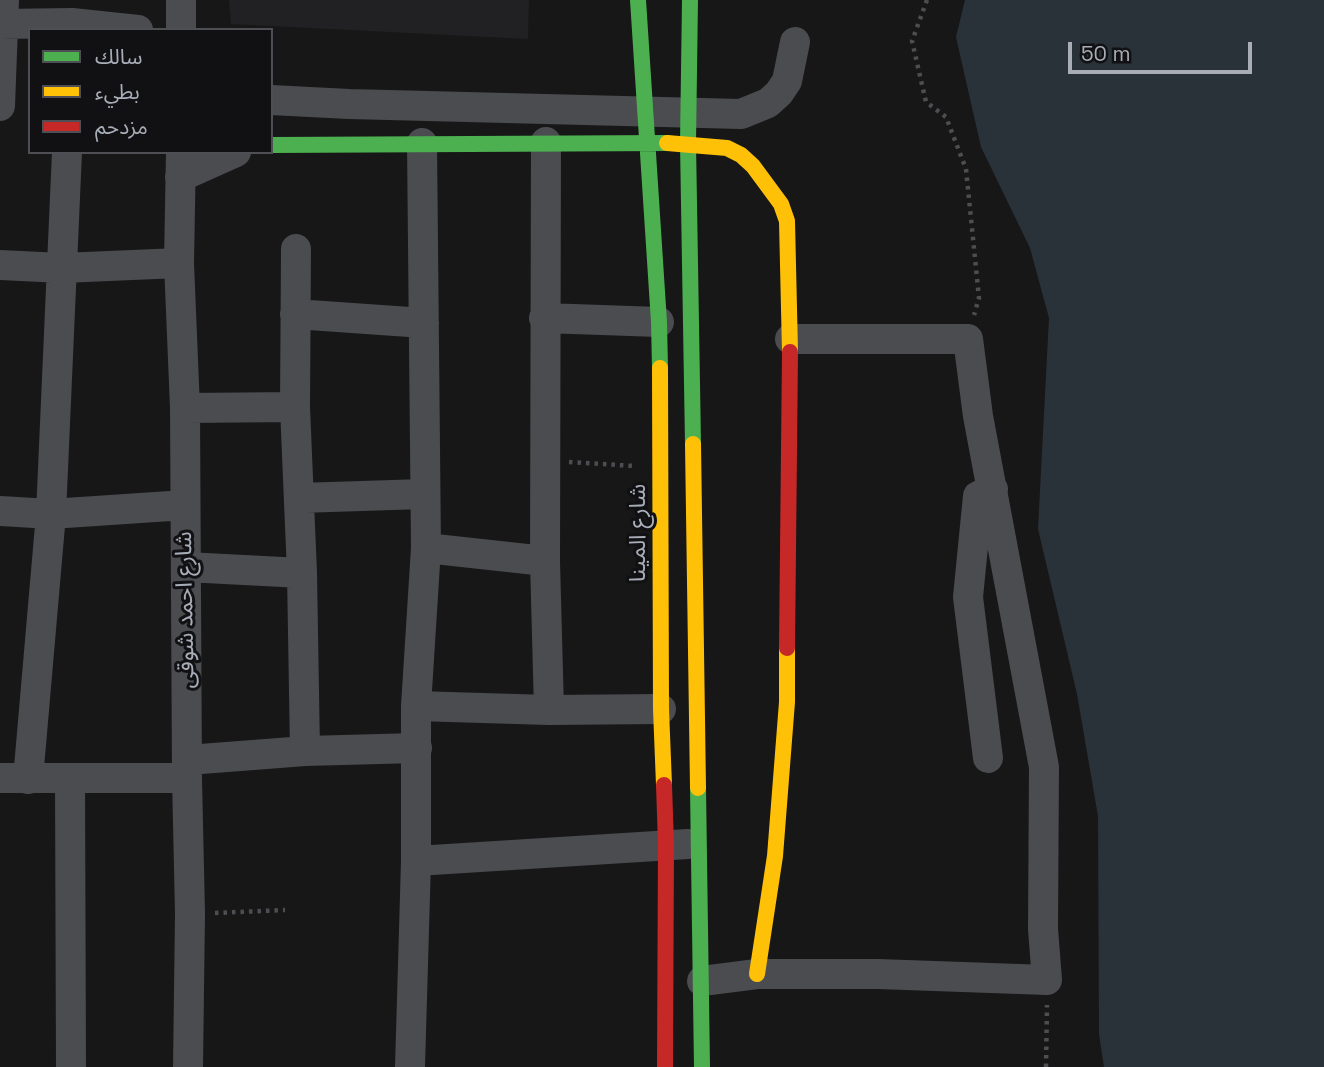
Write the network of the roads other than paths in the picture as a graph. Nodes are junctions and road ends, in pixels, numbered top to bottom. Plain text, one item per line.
1 (181, 0) edge
2 (638, 0) edge
3 (690, 0) edge
4 (2, 16) edge
5 (73, 18) edge
6 (127, 28) edge
7 (181, 28) edge
8 (796, 42) dead end
9 (273, 100) edge
10 (0, 106) edge
11 (645, 111) junction
12 (689, 112) junction
13 (546, 142) junction
14 (646, 142) junction
15 (422, 143) junction
16 (688, 143) junction
17 (273, 145) edge
18 (67, 154) edge
19 (227, 154) edge
20 (181, 164) edge
21 (296, 249) dead end
22 (179, 263) junction
23 (0, 265) edge
24 (62, 268) junction
25 (295, 314) junction
26 (544, 318) junction
27 (659, 322) junction
28 (424, 323) junction
29 (790, 339) junction
30 (295, 407) junction
31 (185, 408) junction
32 (993, 489) junction
33 (424, 494) junction
34 (299, 498) junction
35 (185, 505) junction
36 (0, 511) edge
37 (51, 514) junction
38 (426, 548) junction
39 (545, 561) junction
40 (186, 567) junction
41 (302, 573) junction
42 (416, 706) junction
43 (661, 709) junction
44 (549, 710) junction
45 (417, 748) junction
46 (305, 751) junction
47 (988, 758) dead end
48 (188, 769) junction
49 (14, 778) edge
50 (70, 778) junction
51 (666, 844) junction
52 (699, 844) junction
53 (416, 861) junction
54 (757, 974) junction
55 (702, 981) junction
56 (71, 1067) edge
57 (188, 1067) edge
58 (410, 1067) edge
59 (665, 1067) edge
60 (702, 1067) edge

1 - 7 street
2 - 11 main road, شارع المينا
3 - 12 main road
4 - 5 street
4 - 10 street
5 - 6 street
8 - 12 street
9 - 11 street
11 - 12 street
11 - 14 main road, شارع المينا
12 - 16 main road
13 - 14 main road
13 - 15 main road
13 - 26 street
14 - 16 main road
14 - 27 main road, شارع المينا
15 - 17 main road
15 - 28 street
16 - 29 main road
16 - 52 main road
18 - 24 street
19 - 20 street
20 - 22 street, شارع احمد شوقى
21 - 25 street
22 - 24 street
22 - 31 street, شارع احمد شوقى
23 - 24 street
24 - 37 street
25 - 28 street
25 - 30 street
26 - 27 street
26 - 39 street
27 - 43 main road, شارع المينا
28 - 33 street
29 - 32 street
29 - 54 main road
30 - 31 street
30 - 34 street
31 - 35 street, شارع احمد شوقى
32 - 47 street
32 - 54 street
33 - 34 street
33 - 38 street
34 - 41 street
35 - 37 street
35 - 40 street, شارع احمد شوقى
36 - 37 street
37 - 49 street
38 - 39 street
38 - 42 street
39 - 44 street
40 - 41 street
40 - 48 street, شارع احمد شوقى
41 - 46 street
42 - 44 street
42 - 45 street
43 - 44 street
43 - 51 main road, شارع المينا
45 - 46 street
45 - 53 street
46 - 48 street
48 - 50 street
48 - 57 street, شارع احمد شوقى
49 - 50 street
50 - 56 street
51 - 52 street
51 - 53 street
51 - 59 main road, شارع المينا
52 - 55 main road
53 - 58 street
54 - 55 street
55 - 60 main road

